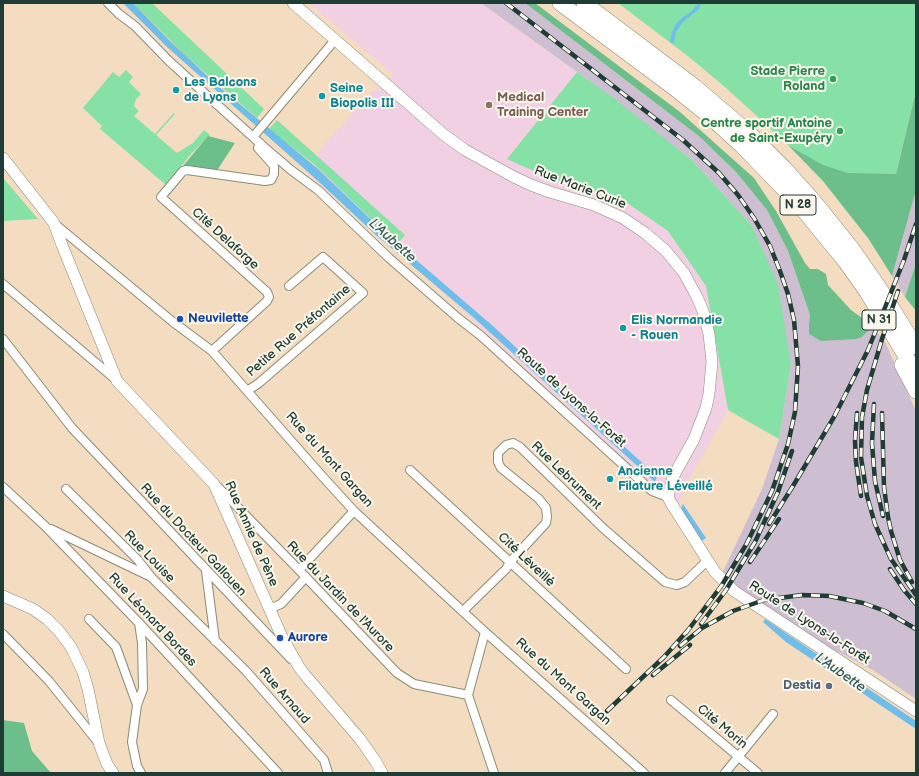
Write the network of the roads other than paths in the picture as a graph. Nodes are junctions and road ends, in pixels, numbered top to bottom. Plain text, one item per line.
1 (108, 3) edge
2 (293, 3) edge
3 (560, 3) edge
4 (584, 3) edge
5 (335, 40) junction
6 (256, 134) junction
7 (260, 143) junction
8 (3, 158) edge
9 (161, 197) joint
10 (54, 223) junction
11 (3, 284) edge
12 (289, 286) dead end
13 (874, 290) junction
14 (916, 330) edge
15 (3, 339) edge
16 (916, 348) edge
17 (212, 351) junction
18 (916, 373) edge
19 (117, 380) junction
20 (247, 391) junction
21 (916, 391) edge
22 (410, 470) dead end
23 (214, 484) junction
24 (3, 487) edge
25 (66, 489) dead end
26 (668, 497) junction
27 (354, 511) junction
28 (45, 526) junction
29 (707, 561) junction
30 (510, 562) junction
31 (299, 570) junction
32 (206, 571) junction
33 (306, 577) junction
34 (152, 578) junction
35 (3, 596) edge
36 (270, 608) junction
37 (463, 611) junction
38 (89, 619) dead end
39 (139, 623) junction
40 (485, 632) junction
41 (3, 634) edge
42 (215, 641) junction
43 (299, 667) junction
44 (626, 669) dead end
45 (468, 695) junction
46 (671, 700) dead end
47 (137, 705) junction
48 (916, 711) edge
49 (773, 714) dead end
50 (99, 743) junction
51 (739, 756) junction
52 (113, 773) edge
53 (141, 773) edge
54 (278, 773) edge
55 (328, 773) edge
56 (382, 773) edge
57 (494, 773) edge
58 (644, 773) edge
59 (725, 773) edge
60 (758, 773) edge

1 - 6 street, Route de Lyons-la-Forêt
2 - 5 street, Rue Marie Curie
3 - 13 highway, N 28
4 - 13 highway, N 28
5 - 6 street
5 - 26 street, Rue Marie Curie
6 - 7 street, Route de Lyons-la-Forêt
7 - 9 street, Route de Lyons-la-Forêt
7 - 26 street, Route de Lyons-la-Forêt
8 - 10 street, Rue du Mont Gargan
9 - 17 street, Cité Delaforge
10 - 17 street, Rue du Mont Gargan
10 - 19 street, Rue Annie de Pène
11 - 19 street
12 - 20 street, Petite Rue Préfontaine
13 - 14 highway, N 31
13 - 16 highway, N 28
13 - 18 highway, N 28
13 - 21 highway, N 31
15 - 32 street, Rue du Docteur Gallouen
17 - 20 street, Rue du Mont Gargan
19 - 23 street, Rue Annie de Pène
20 - 27 street, Rue du Mont Gargan
22 - 30 street, Cité Léveillé
23 - 31 street, Rue du Jardin de l'Aurore
23 - 36 street, Rue Annie de Pène
24 - 28 street, Rue Léonard Bordes
25 - 34 street, Rue Louise
26 - 29 street, Route de Lyons-la-Forêt
27 - 31 street
27 - 37 street, Rue du Mont Gargan
28 - 34 street
28 - 39 street, Rue Léonard Bordes
29 - 30 street, Rue Lebrument
29 - 48 street, Route de Lyons-la-Forêt
30 - 37 street, Rue Lebrument
30 - 44 street, Cité Léveillé
31 - 33 street, Rue du Jardin de l'Aurore
32 - 42 street
32 - 43 street, Rue du Docteur Gallouen
33 - 36 street
33 - 45 street, Rue du Jardin de l'Aurore
34 - 42 street, Rue Louise
35 - 50 street
36 - 43 street, Rue Annie de Pène
37 - 40 street, Rue du Mont Gargan
38 - 47 street
39 - 47 street
39 - 54 street, Rue Léonard Bordes
40 - 45 street
40 - 58 street, Rue du Mont Gargan
41 - 50 street
42 - 55 street, Rue Arnaud
43 - 56 street, Rue Annie de Pène
45 - 57 street
46 - 51 street, Cité Morin
47 - 53 street
49 - 51 street
50 - 52 street
51 - 59 street
51 - 60 street, Cité Morin

